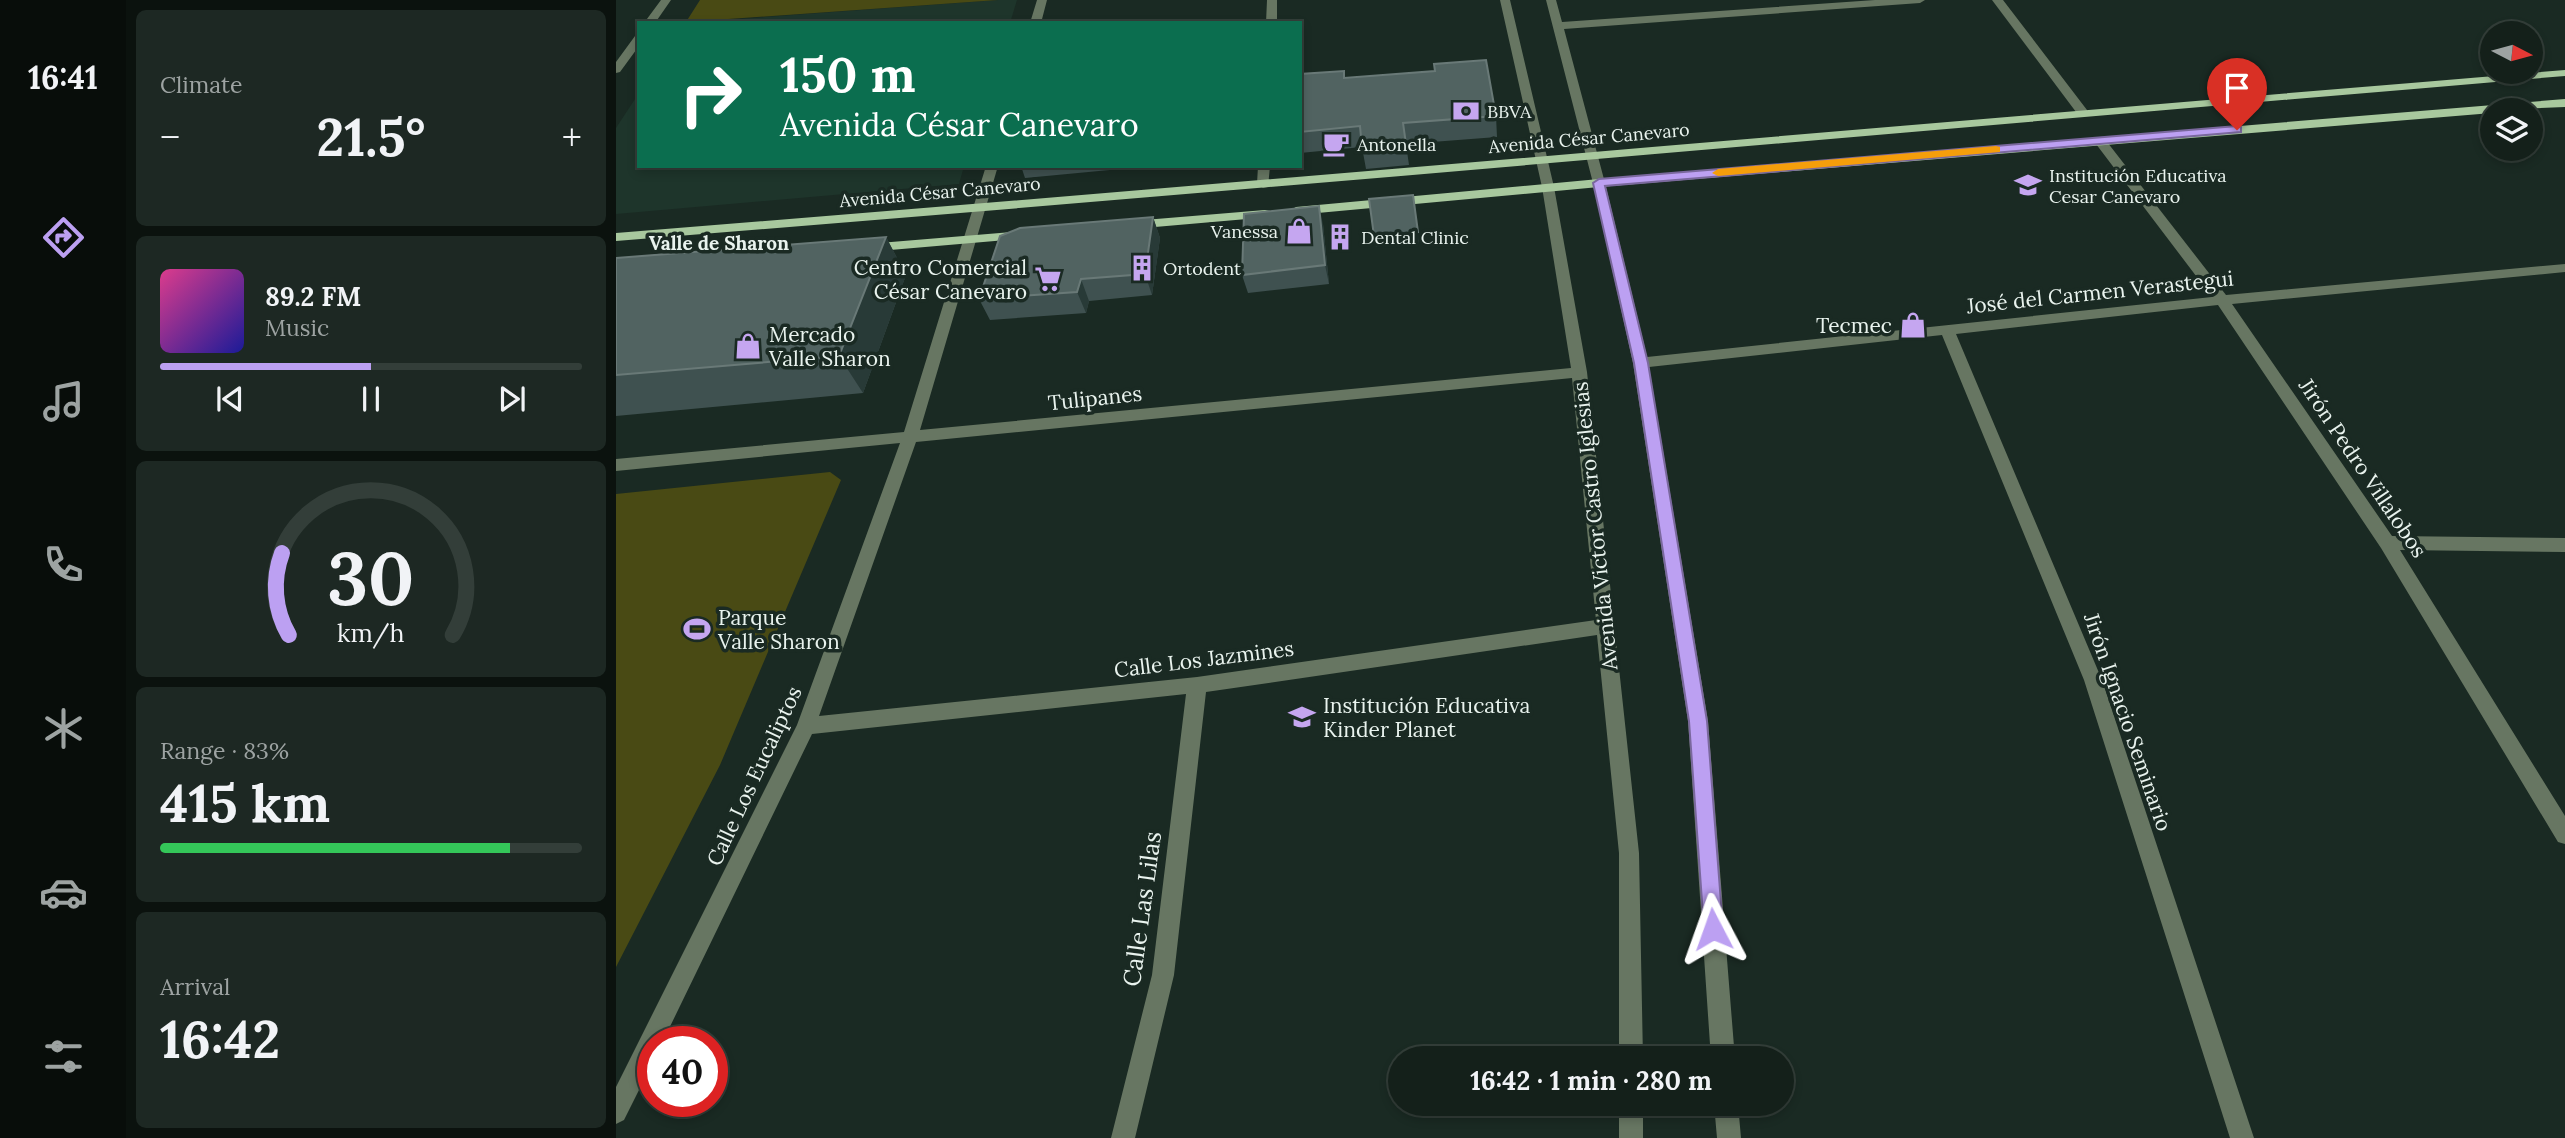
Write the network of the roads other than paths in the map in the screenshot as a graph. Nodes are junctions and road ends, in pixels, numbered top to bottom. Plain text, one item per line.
1 (666, 0) edge
2 (1042, 0) edge
3 (1272, 0) edge
4 (1505, 0) edge
5 (1551, 0) edge
6 (1920, 0) edge
7 (1997, 0) edge
8 (1780, 5) edge
9 (650, 21) edge
10 (1036, 21) edge
11 (1271, 21) edge
12 (1559, 26) junction
13 (634, 50) edge
14 (616, 70) edge
15 (2565, 73) edge
16 (2565, 103) edge
17 (2084, 113) junction
18 (2100, 141) junction
19 (1591, 155) junction
20 (1542, 160) junction
21 (991, 168) edge
22 (1264, 168) edge
23 (1599, 183) junction
24 (1263, 184) junction
25 (1548, 187) junction
26 (980, 206) junction
27 (1123, 226) edge
28 (1040, 233) edge
29 (616, 237) edge
30 (971, 239) junction
31 (848, 249) edge
32 (2565, 268) edge
33 (2222, 300) junction
34 (1947, 330) junction
35 (1641, 363) junction
36 (1579, 372) junction
37 (910, 437) junction
38 (616, 466) edge
39 (2387, 543) junction
40 (2565, 545) edge
41 (1606, 626) junction
42 (1197, 685) junction
43 (806, 726) junction
44 (2565, 835) edge
45 (1630, 1046) edge
46 (1722, 1046) edge
47 (616, 1112) edge
48 (1631, 1116) edge
49 (1727, 1116) edge
50 (1123, 1138) edge
51 (1631, 1138) edge
52 (1729, 1138) edge
53 (2242, 1138) edge

1 - 9 street
2 - 10 street
3 - 11 street
4 - 20 street, Avenida Victor Castro Iglesias
5 - 12 street
6 - 8 street
7 - 17 street
8 - 12 street
12 - 19 street
13 - 14 street
15 - 17 main road, Avenida César Canevaro
16 - 18 main road
17 - 19 main road, Avenida César Canevaro
18 - 23 main road
18 - 33 street, Jirón Pedro Villalobos
19 - 20 main road, Avenida César Canevaro
19 - 23 street
20 - 24 main road, Avenida César Canevaro
20 - 25 street, Avenida Victor Castro Iglesias
21 - 26 street, Calle Los Eucaliptos
22 - 24 street
23 - 25 main road
23 - 35 street
24 - 26 main road, Avenida César Canevaro
25 - 27 main road
25 - 36 street, Avenida Victor Castro Iglesias
26 - 29 main road, Avenida César Canevaro
26 - 30 street, Calle Los Eucaliptos
28 - 30 main road
30 - 31 main road
30 - 37 street, Calle Los Eucaliptos
32 - 33 street, José del Carmen Verastegui
33 - 34 street, José del Carmen Verastegui
33 - 39 street, Jirón Pedro Villalobos
34 - 35 street, José del Carmen Verastegui
34 - 53 street, Jirón Ignacio Seminario
35 - 46 street
36 - 37 street, Tulipanes
36 - 41 street, Avenida Victor Castro Iglesias
37 - 38 street, Tulipanes
37 - 43 street, Calle Los Eucaliptos
39 - 40 street
39 - 44 street, Jirón Pedro Villalobos
41 - 42 street, Calle Los Jazmines
41 - 45 street, Avenida Victor Castro Iglesias
42 - 43 street, Calle Los Jazmines
42 - 50 street, Calle Las Lilas
43 - 47 street, Calle Los Eucaliptos
48 - 51 street
49 - 52 street

